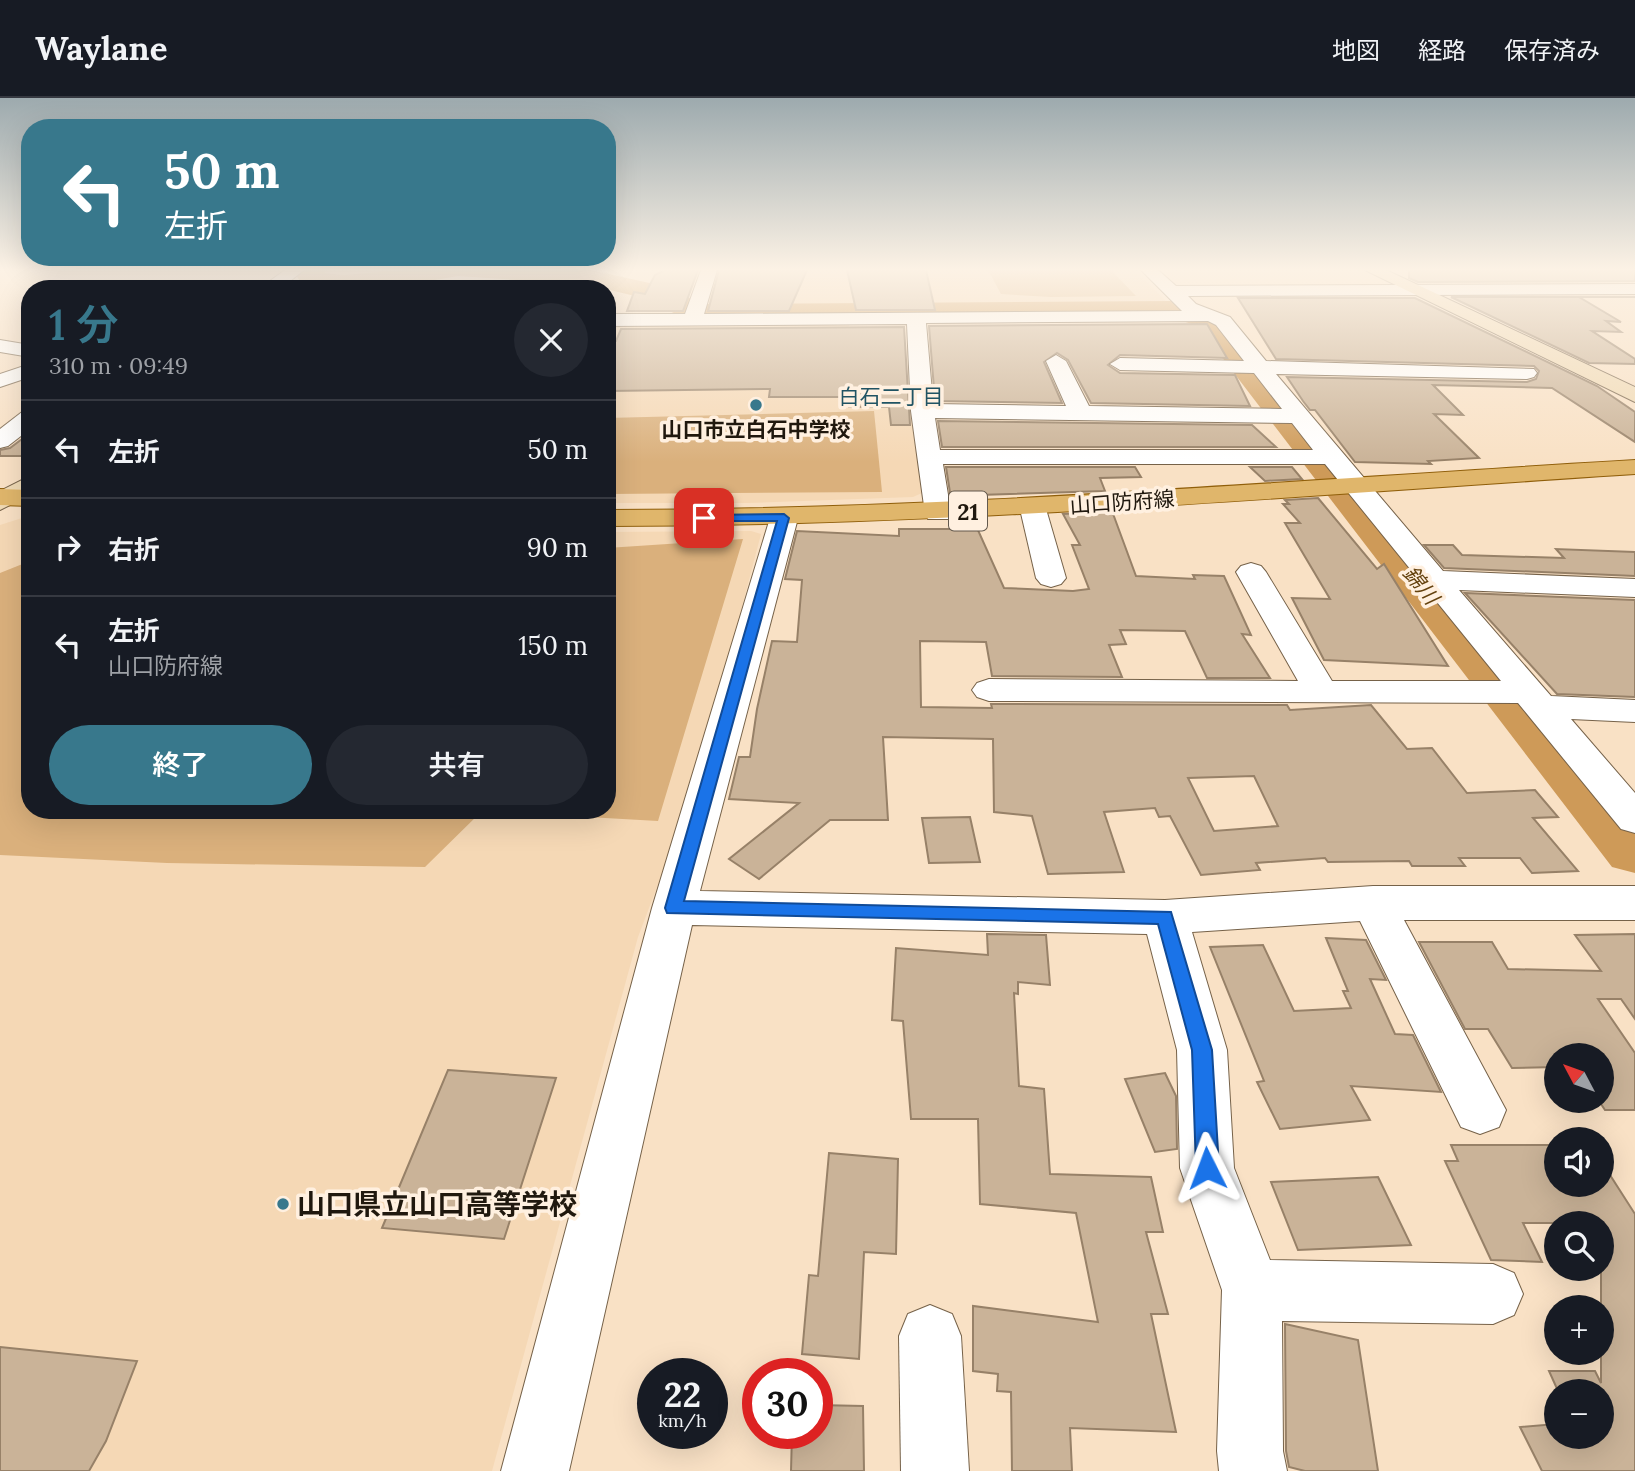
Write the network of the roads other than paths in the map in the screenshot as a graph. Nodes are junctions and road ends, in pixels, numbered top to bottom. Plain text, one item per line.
1 (917, 334) edge
2 (1233, 334) edge
3 (1508, 334) edge
4 (0, 346) edge
5 (21, 350) edge
6 (1056, 361) dead end
7 (1120, 364) dead end
8 (1257, 366) junction
9 (21, 373) edge
10 (1527, 373) dead end
11 (0, 381) edge
12 (1635, 395) edge
13 (0, 411) edge
14 (922, 411) junction
15 (1080, 412) junction
16 (21, 414) edge
17 (1298, 416) junction
18 (21, 424) edge
19 (0, 441) edge
20 (930, 457) junction
21 (1331, 457) junction
22 (1635, 467) edge
23 (1345, 487) junction
24 (1033, 509) junction
25 (938, 513) junction
26 (616, 518) edge
27 (784, 518) junction
28 (1251, 572) dead end
29 (1051, 578) dead end
30 (1434, 580) junction
31 (1635, 588) edge
32 (989, 690) dead end
33 (1321, 691) junction
34 (1535, 700) junction
35 (1635, 711) edge
36 (1635, 819) edge
37 (1373, 903) junction
38 (1635, 903) edge
39 (674, 908) junction
40 (1165, 917) junction
41 (1480, 1110) dead end
42 (1252, 1290) junction
43 (1493, 1294) dead end
44 (930, 1336) dead end
45 (534, 1471) edge
46 (935, 1471) edge
47 (1253, 1471) edge

1 - 14 street
2 - 8 street
3 - 12 main road
4 - 5 street
6 - 15 street
7 - 8 street
8 - 10 street
8 - 17 street
9 - 11 street
13 - 16 street
14 - 15 street
14 - 20 street
15 - 17 street
17 - 21 street
18 - 19 street
20 - 21 street
20 - 25 street
21 - 23 street
22 - 23 main road, 山口防府線 / 21
23 - 24 main road, 山口防府線 / 21
23 - 30 street
24 - 25 main road, 山口防府線 / 21
24 - 29 street
25 - 27 main road, 山口防府線 / 21
26 - 27 main road, 山口防府線 / 21
27 - 39 street
28 - 33 street
30 - 31 street
30 - 34 street
32 - 33 street
33 - 34 street
34 - 35 street
34 - 36 street
37 - 38 street
37 - 40 street
37 - 41 street
39 - 40 street
39 - 45 street
40 - 42 street
42 - 43 street
42 - 47 street
44 - 46 street

